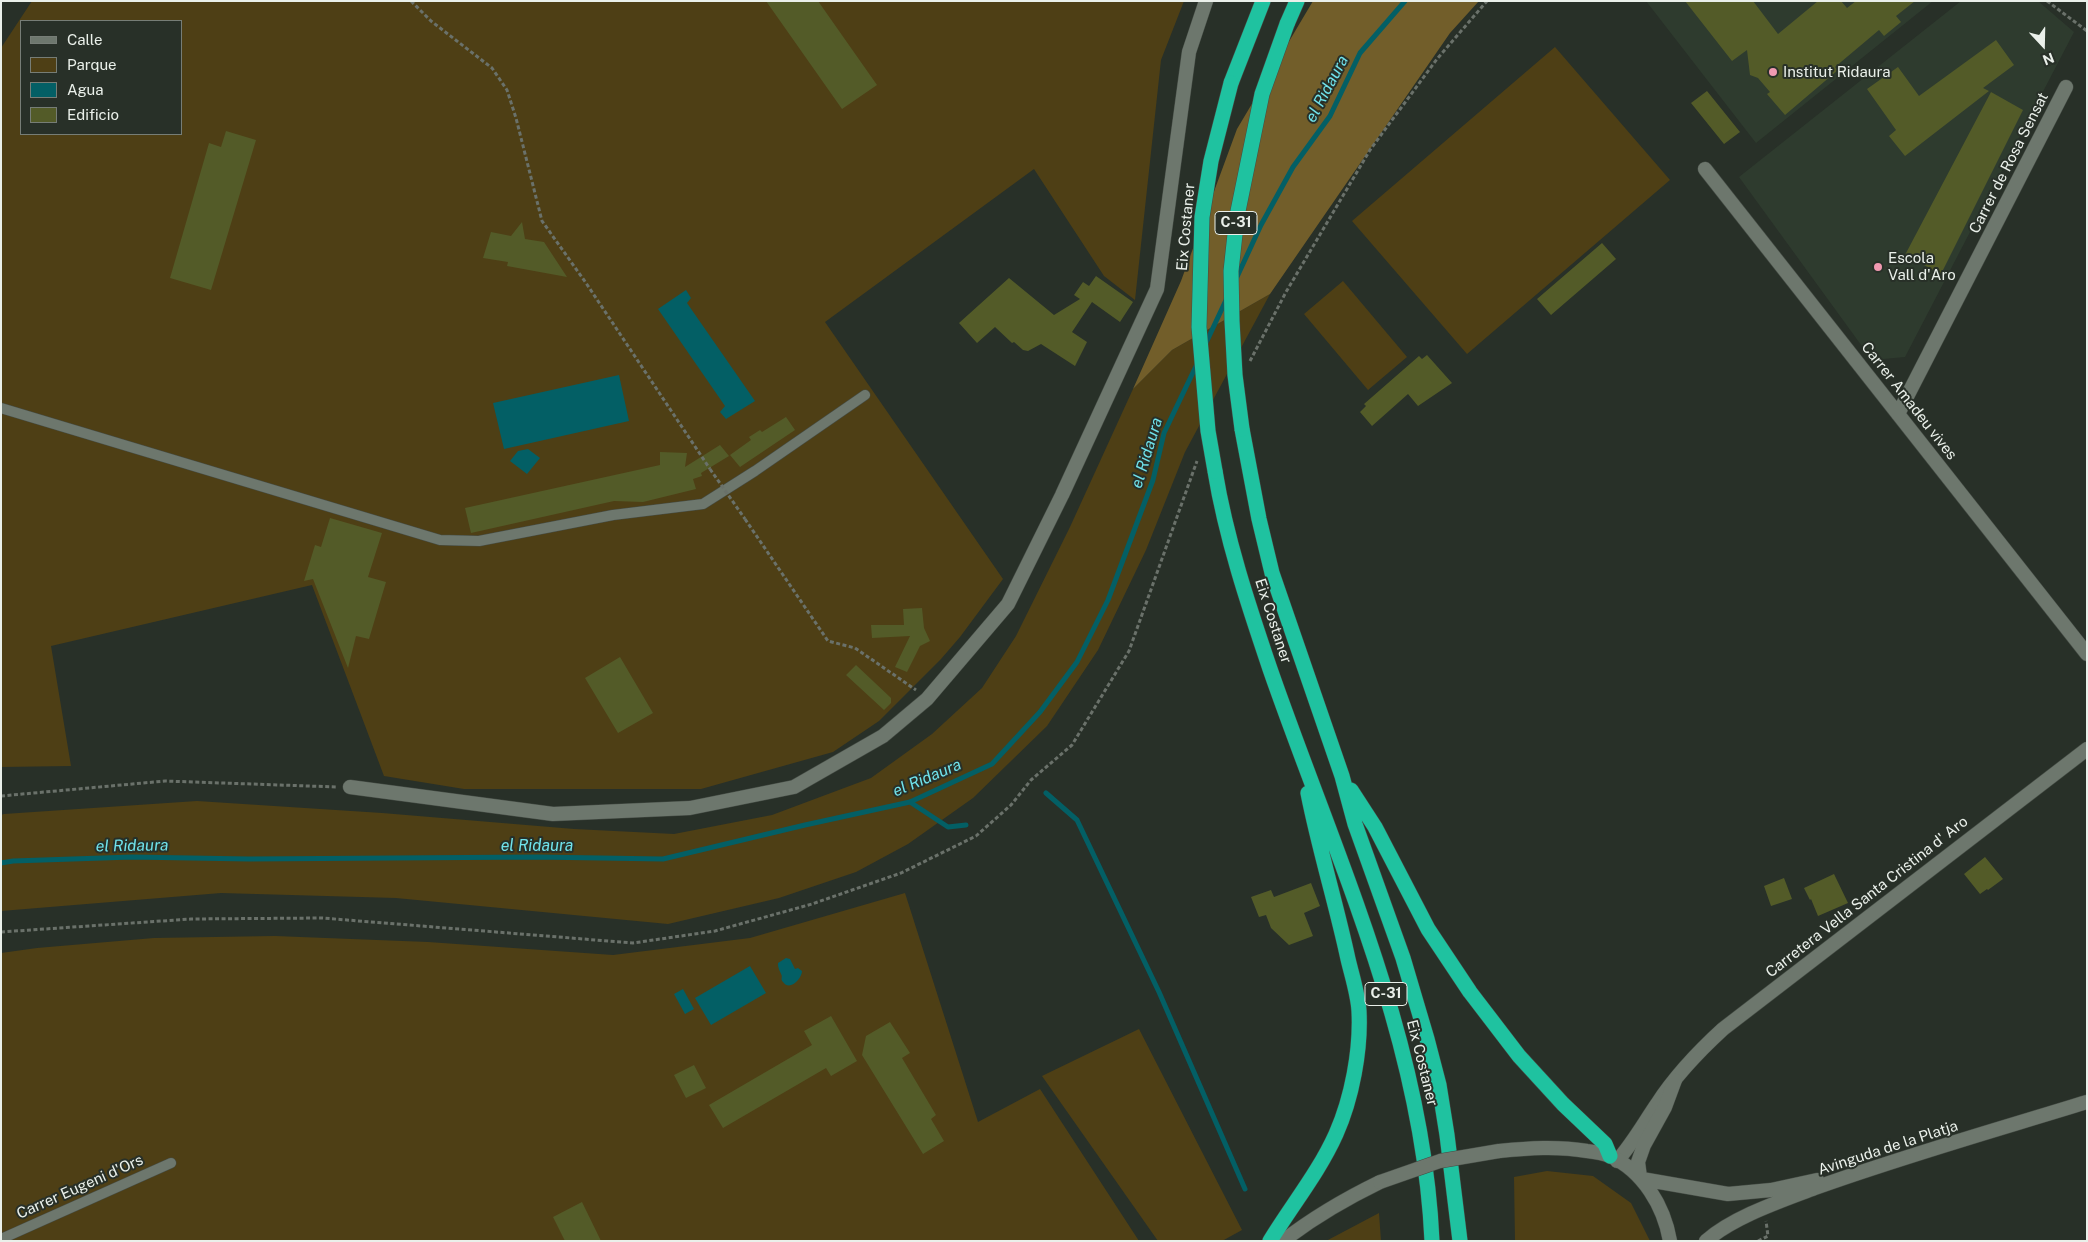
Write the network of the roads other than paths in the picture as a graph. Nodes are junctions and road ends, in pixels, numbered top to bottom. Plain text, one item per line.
1 (1206, 1) edge
2 (1263, 1) edge
3 (1297, 1) edge
4 (2066, 86) dead end
5 (1705, 169) dead end
6 (865, 395) dead end
7 (1, 408) edge
8 (1898, 414) junction
9 (2087, 654) edge
10 (2087, 749) edge
11 (1301, 757) junction
12 (1342, 776) junction
13 (350, 787) road end
14 (1675, 1080) junction
15 (2087, 1102) edge
16 (1614, 1158) junction
17 (171, 1163) dead end
18 (1861, 1172) junction
19 (1641, 1178) junction
20 (1, 1239) edge
21 (1270, 1241) edge
22 (1283, 1241) edge
23 (1432, 1241) edge
24 (1460, 1241) edge
25 (1670, 1241) edge
26 (1706, 1241) edge

1 - 13 street
2 - 11 highway, Eix Costaner / C-31, bridge
3 - 12 highway, Eix Costaner / C-31, bridge
4 - 8 street, Carrer de Rosa Sensat
5 - 8 street, Carrer Amadeu vives
6 - 7 lane
8 - 9 street, Carrer Amadeu vives
10 - 14 street, Carretera Vella Santa Cristina d' Aro
11 - 21 highway
11 - 23 highway, Eix Costaner / C-31
12 - 16 highway
12 - 24 highway, Eix Costaner / C-31
14 - 16 street, Carretera Vella Santa Cristina d' Aro
14 - 19 street
15 - 18 street, Avinguda de la Platja
16 - 19 street
16 - 22 street, bridge
17 - 20 lane, Carrer Eugeni d'Ors
18 - 19 street
18 - 26 street, Avinguda de la Platja
19 - 25 street

